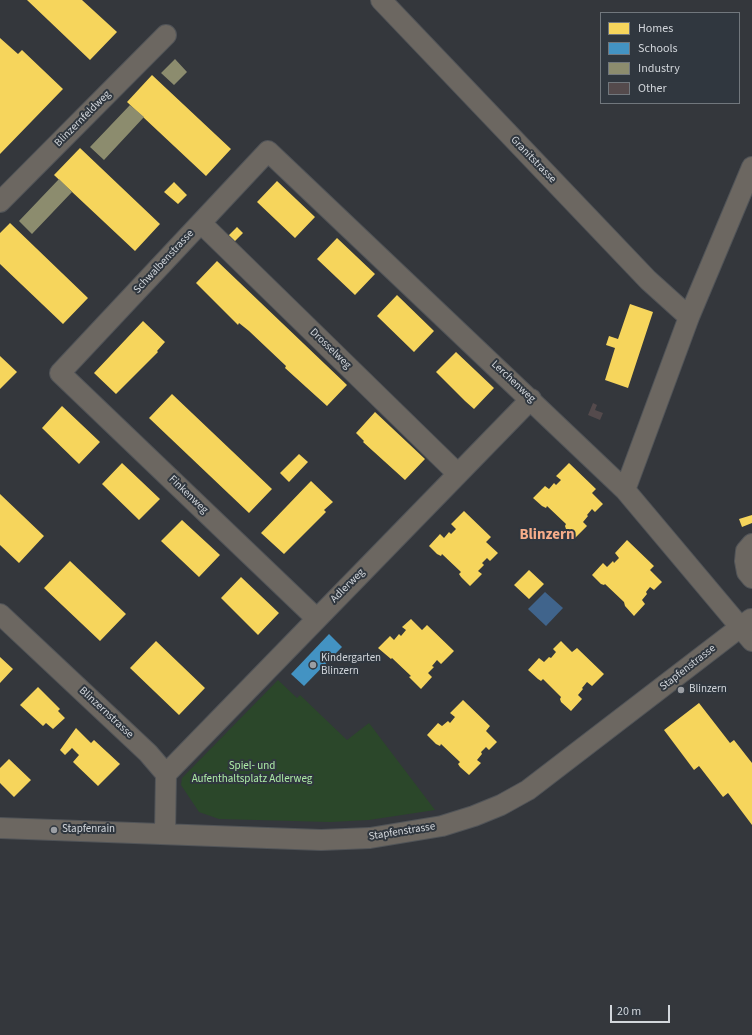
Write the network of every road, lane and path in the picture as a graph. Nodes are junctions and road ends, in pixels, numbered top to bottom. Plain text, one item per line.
1 (381, 0) edge
2 (166, 35) dead end
3 (268, 151) joint
4 (752, 167) edge
5 (0, 202) edge
6 (201, 223) junction
7 (689, 317) junction
8 (60, 373) joint
9 (531, 399) junction
10 (458, 474) junction
11 (625, 490) junction
12 (752, 544) edge
13 (752, 578) edge
14 (0, 614) edge
15 (316, 618) junction
16 (748, 629) edge
17 (166, 774) junction
18 (0, 828) edge
19 (164, 834) junction

1 - 7 street, Granitstrasse
2 - 5 street, Blinzernfeldweg
3 - 6 street, Schwalbenstrasse
3 - 9 street, Lerchenweg
4 - 7 street
6 - 8 street, Schwalbenstrasse
6 - 10 street, Drosselweg
7 - 11 street
8 - 15 street, Finkenweg
9 - 10 street, Adlerweg
9 - 11 street, Lerchenweg
10 - 15 street, Adlerweg
11 - 16 street, Lerchenweg
12 - 13 street
14 - 17 street, Blinzernstrasse
15 - 17 street, Adlerweg
16 - 19 street, Stapfenstrasse
17 - 19 street
18 - 19 street, Stapfenstrasse

